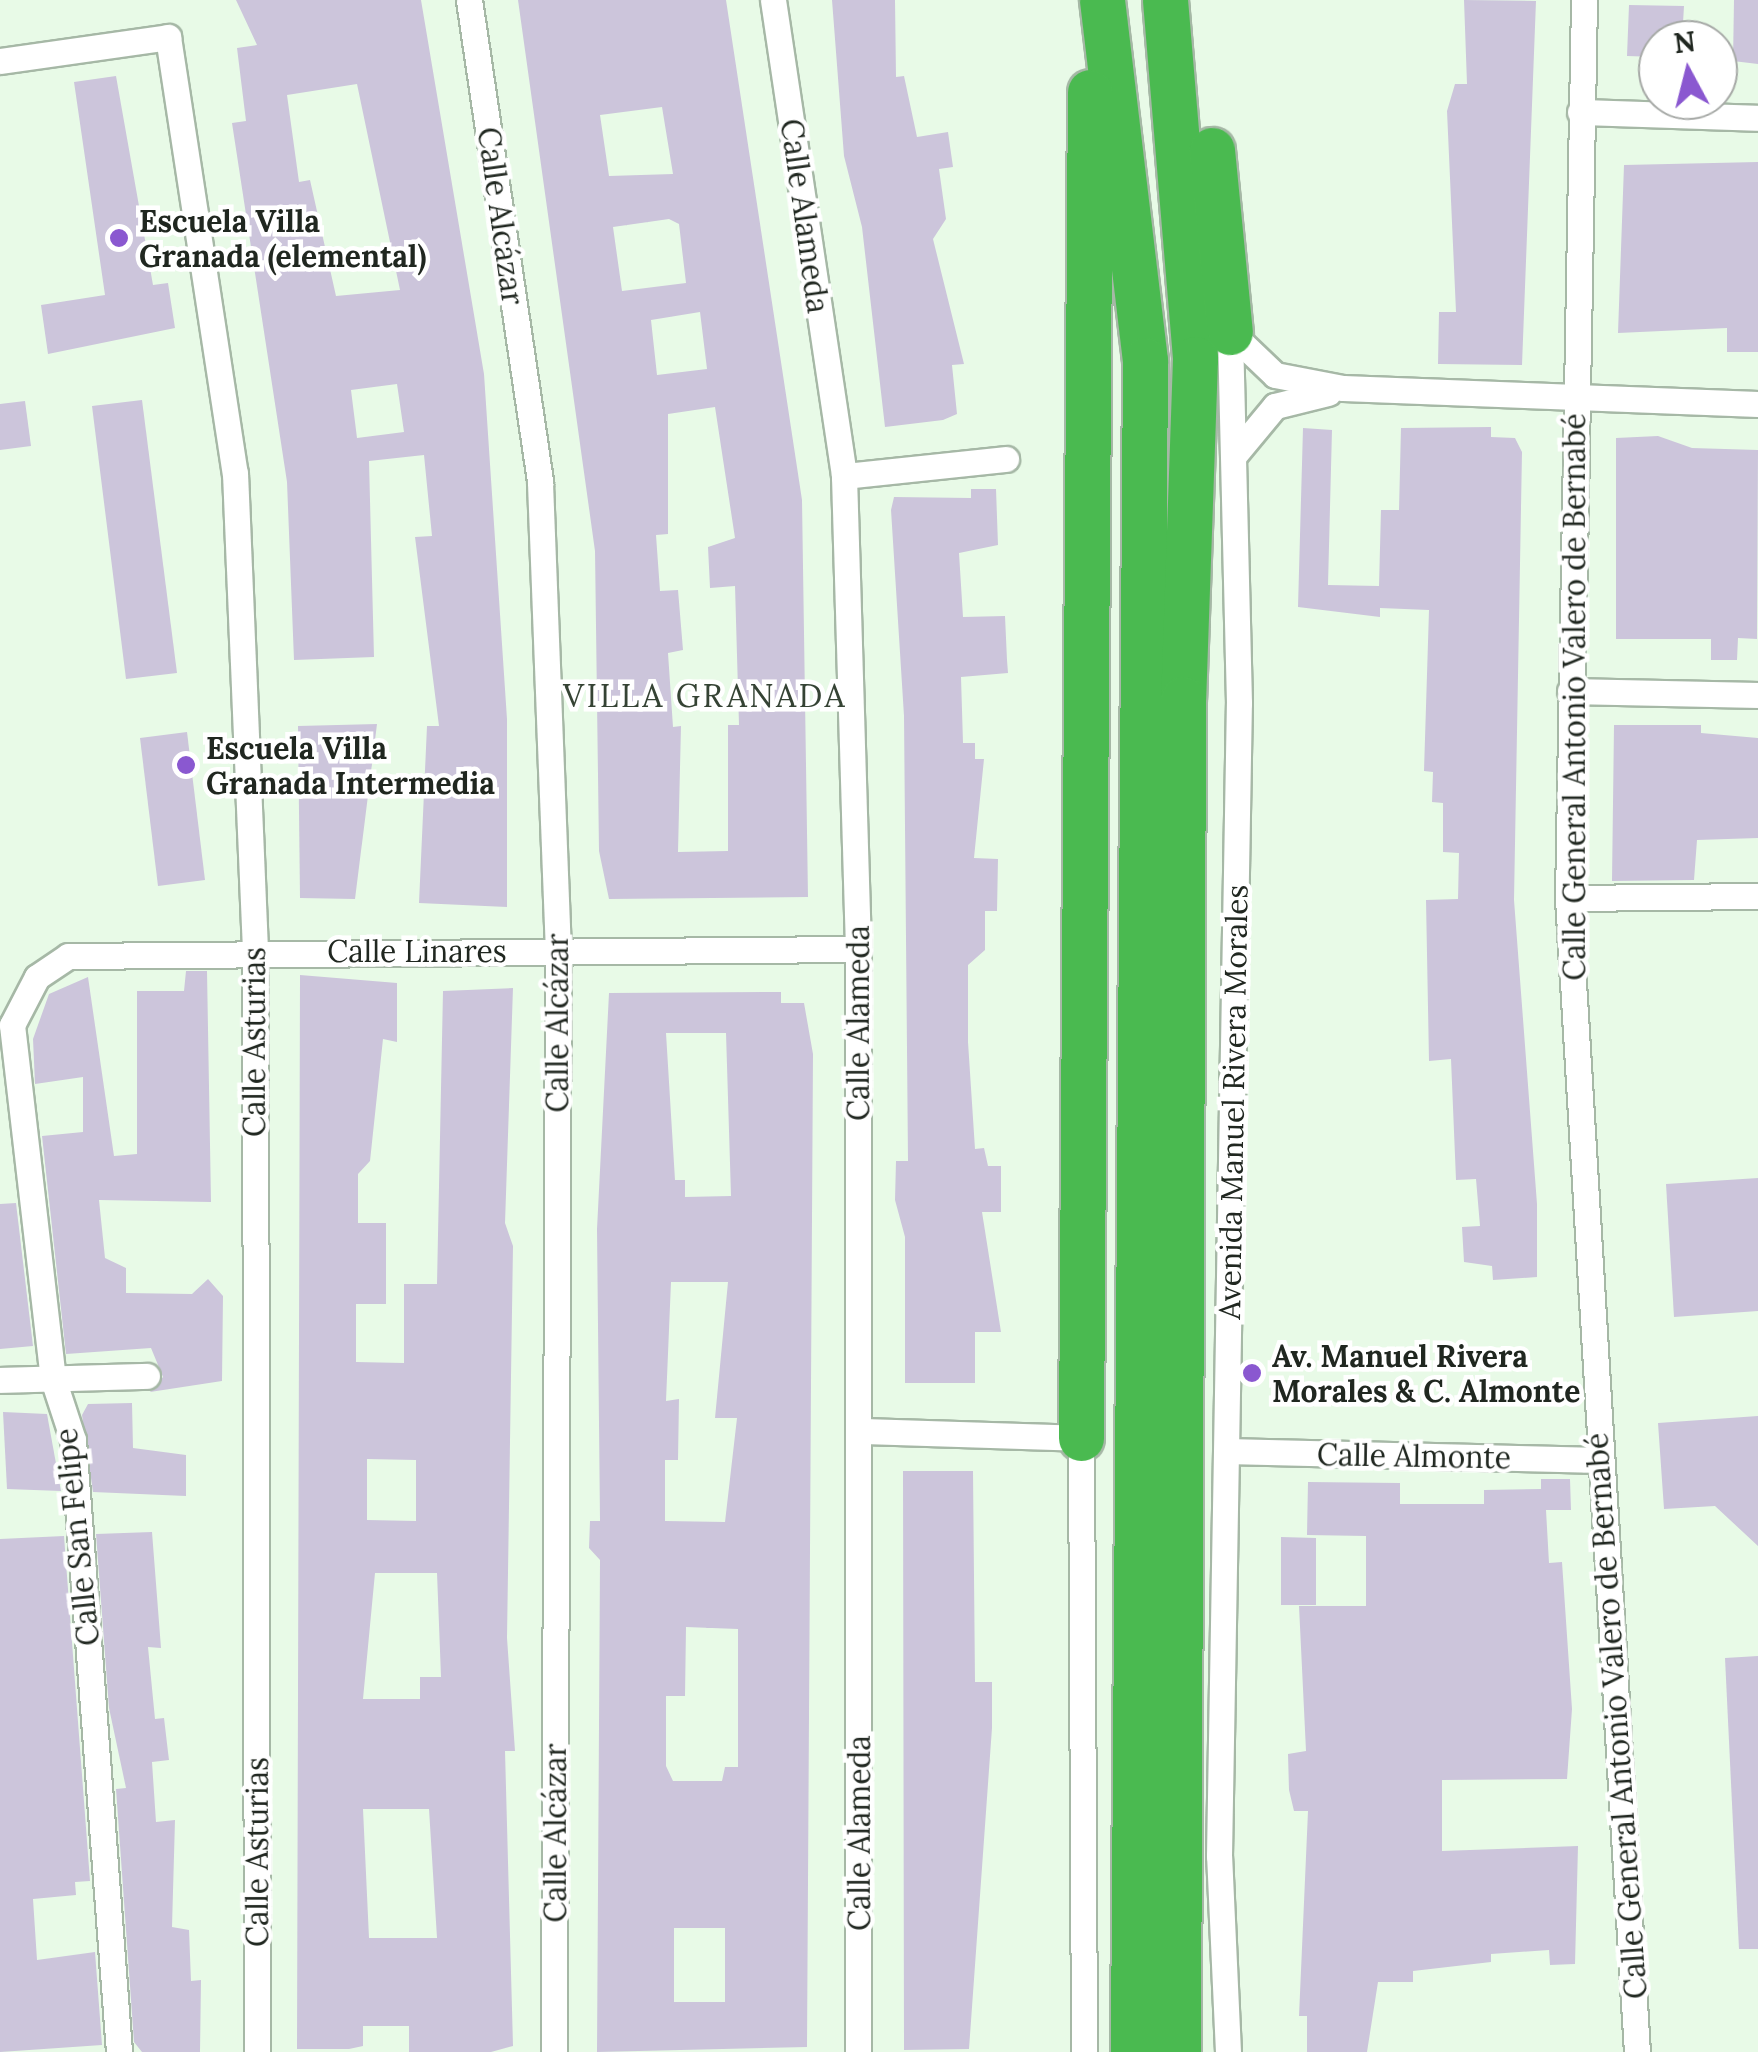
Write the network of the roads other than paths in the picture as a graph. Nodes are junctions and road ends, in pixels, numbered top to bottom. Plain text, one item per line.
1 (469, 0) edge
2 (773, 0) edge
3 (1092, 0) edge
4 (1102, 0) edge
5 (1165, 0) edge
6 (1191, 0) edge
7 (1584, 0) edge
8 (0, 61) edge
9 (1580, 112) junction
10 (1758, 118) edge
11 (1230, 332) junction
12 (1343, 388) junction
13 (1574, 402) junction
14 (1758, 404) edge
15 (1236, 453) junction
16 (1006, 459) dead end
17 (844, 476) junction
18 (1570, 691) junction
19 (1758, 694) edge
20 (1758, 896) edge
21 (1568, 898) junction
22 (858, 949) junction
23 (558, 950) junction
24 (254, 952) junction
25 (6, 1026) edge
26 (147, 1376) dead end
27 (53, 1379) junction
28 (0, 1380) edge
29 (860, 1431) junction
30 (1081, 1438) junction
31 (1228, 1451) junction
32 (1599, 1460) junction
33 (119, 2052) edge
34 (257, 2052) edge
35 (554, 2052) edge
36 (858, 2052) edge
37 (1084, 2052) edge
38 (1133, 2052) edge
39 (1178, 2052) edge
40 (1228, 2052) edge
41 (1637, 2052) edge

1 - 23 street, Calle Alcázar
2 - 17 street, Calle Alameda
3 - 30 highway
4 - 38 highway
5 - 39 highway
6 - 11 highway
7 - 9 street, Calle General Antonio Valero de Bernabé
8 - 24 street, Calle Asturias
9 - 10 street
9 - 13 street, Calle General Antonio Valero de Bernabé
11 - 12 street
11 - 15 street, Avenida Manuel Rivera Morales
12 - 13 street
12 - 15 street
13 - 14 street
13 - 18 street, Calle General Antonio Valero de Bernabé
15 - 31 street, Avenida Manuel Rivera Morales
16 - 17 street
17 - 22 street, Calle Alameda
18 - 19 street
18 - 21 street, Calle General Antonio Valero de Bernabé
20 - 21 street
21 - 32 street, Calle General Antonio Valero de Bernabé
22 - 23 street, Calle Linares
22 - 29 street, Calle Alameda
23 - 24 street, Calle Linares
23 - 35 street, Calle Alcázar
24 - 25 street, Calle Linares
24 - 34 street, Calle Asturias
25 - 27 street, Calle San Felipe
26 - 27 street
27 - 28 street
27 - 33 street, Calle San Felipe
29 - 30 street
29 - 36 street, Calle Alameda
30 - 37 street
31 - 32 street, Calle Almonte
31 - 40 street, Avenida Manuel Rivera Morales
32 - 41 street, Calle General Antonio Valero de Bernabé

